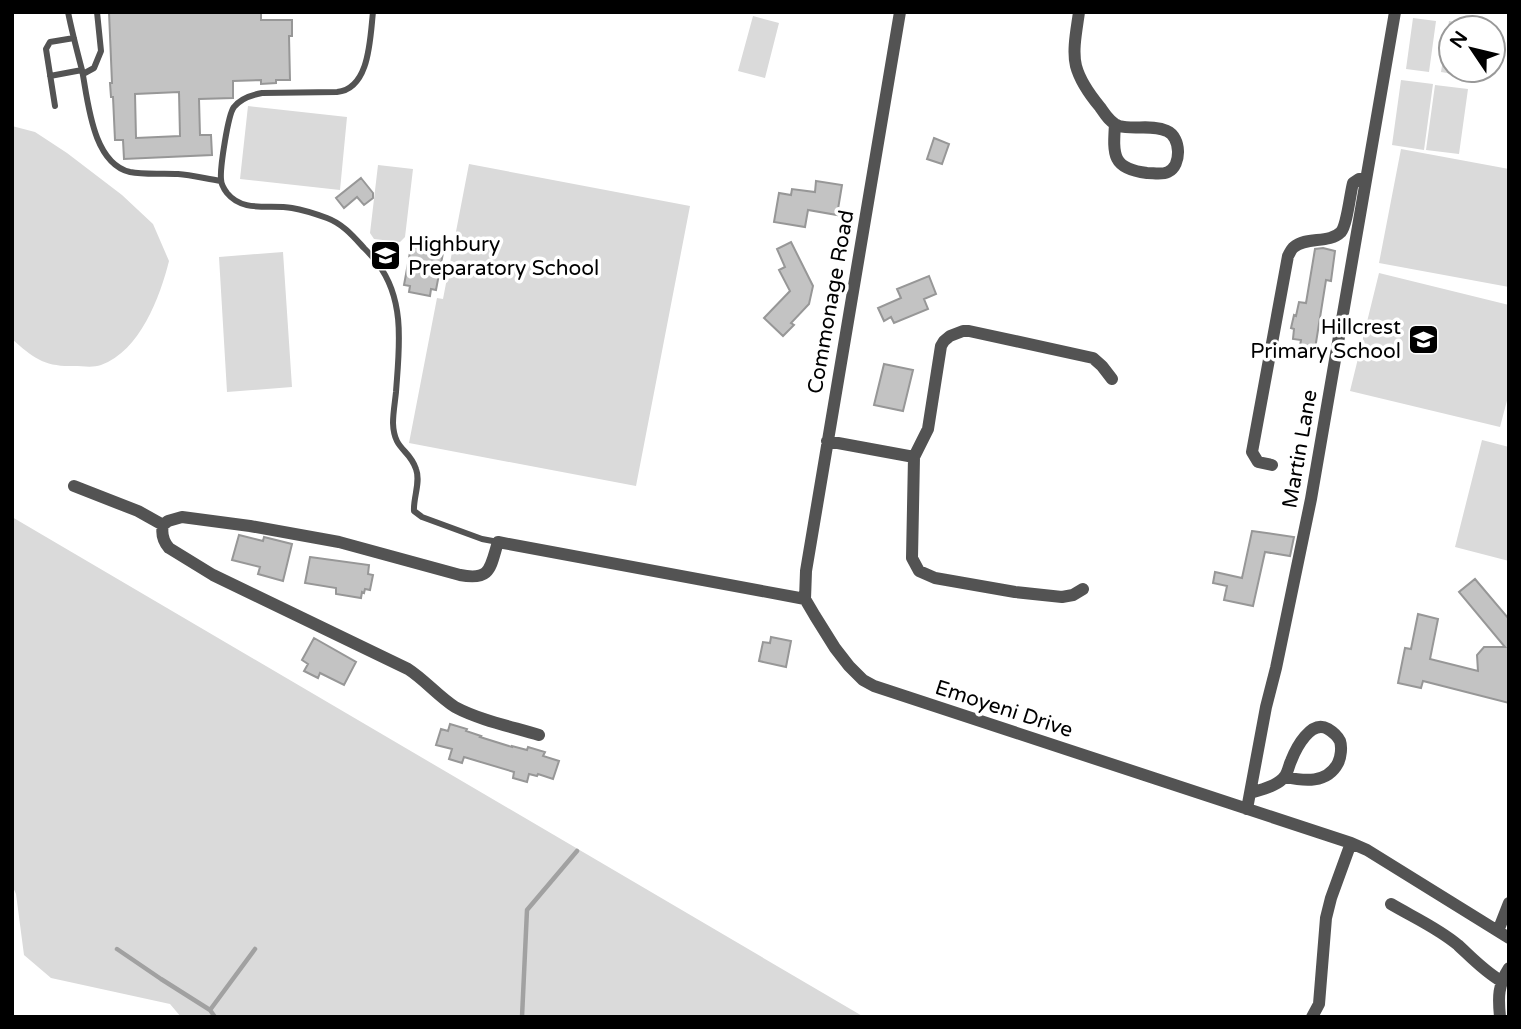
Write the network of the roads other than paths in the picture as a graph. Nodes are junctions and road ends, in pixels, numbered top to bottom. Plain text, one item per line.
1 (68, 12) edge
2 (97, 12) edge
3 (373, 12) edge
4 (900, 12) edge
5 (1079, 12) edge
6 (1395, 12) edge
7 (74, 38) junction
8 (82, 72) junction
9 (50, 76) junction
10 (55, 106) dead end
11 (1115, 124) junction
12 (1366, 180) junction
13 (221, 181) junction
14 (1112, 379) dead end
15 (827, 441) junction
16 (914, 457) junction
17 (1272, 465) dead end
18 (74, 486) dead end
19 (163, 525) junction
20 (498, 542) junction
21 (1083, 589) dead end
22 (805, 599) junction
23 (539, 735) dead end
24 (1285, 777) junction
25 (1251, 793) junction
26 (1247, 808) junction
27 (1351, 843) junction
28 (1391, 904) dead end
29 (1509, 904) edge
30 (1503, 935) edge
31 (1509, 968) edge
32 (1501, 981) junction
33 (1312, 1017) edge
34 (1500, 1017) edge

1 - 7 lane
2 - 8 lane
3 - 13 lane
4 - 15 street, Commonage Road
5 - 11 street
6 - 12 street, Martin Lane
7 - 8 lane
7 - 9 lane
8 - 9 lane
8 - 13 lane
9 - 10 lane
11 - 11 street
12 - 17 street
12 - 25 street, Martin Lane
13 - 20 lane
14 - 16 street
15 - 16 street
15 - 22 street, Commonage Road
16 - 21 street
18 - 19 street
19 - 20 street
19 - 23 street
20 - 22 street
22 - 26 street, Emoyeni Drive
24 - 24 street
24 - 25 street
25 - 26 street, Martin Lane
26 - 27 street, Emoyeni Drive
27 - 30 street, Emoyeni Drive
27 - 33 street
28 - 32 street
29 - 30 street
31 - 32 street
32 - 34 street

